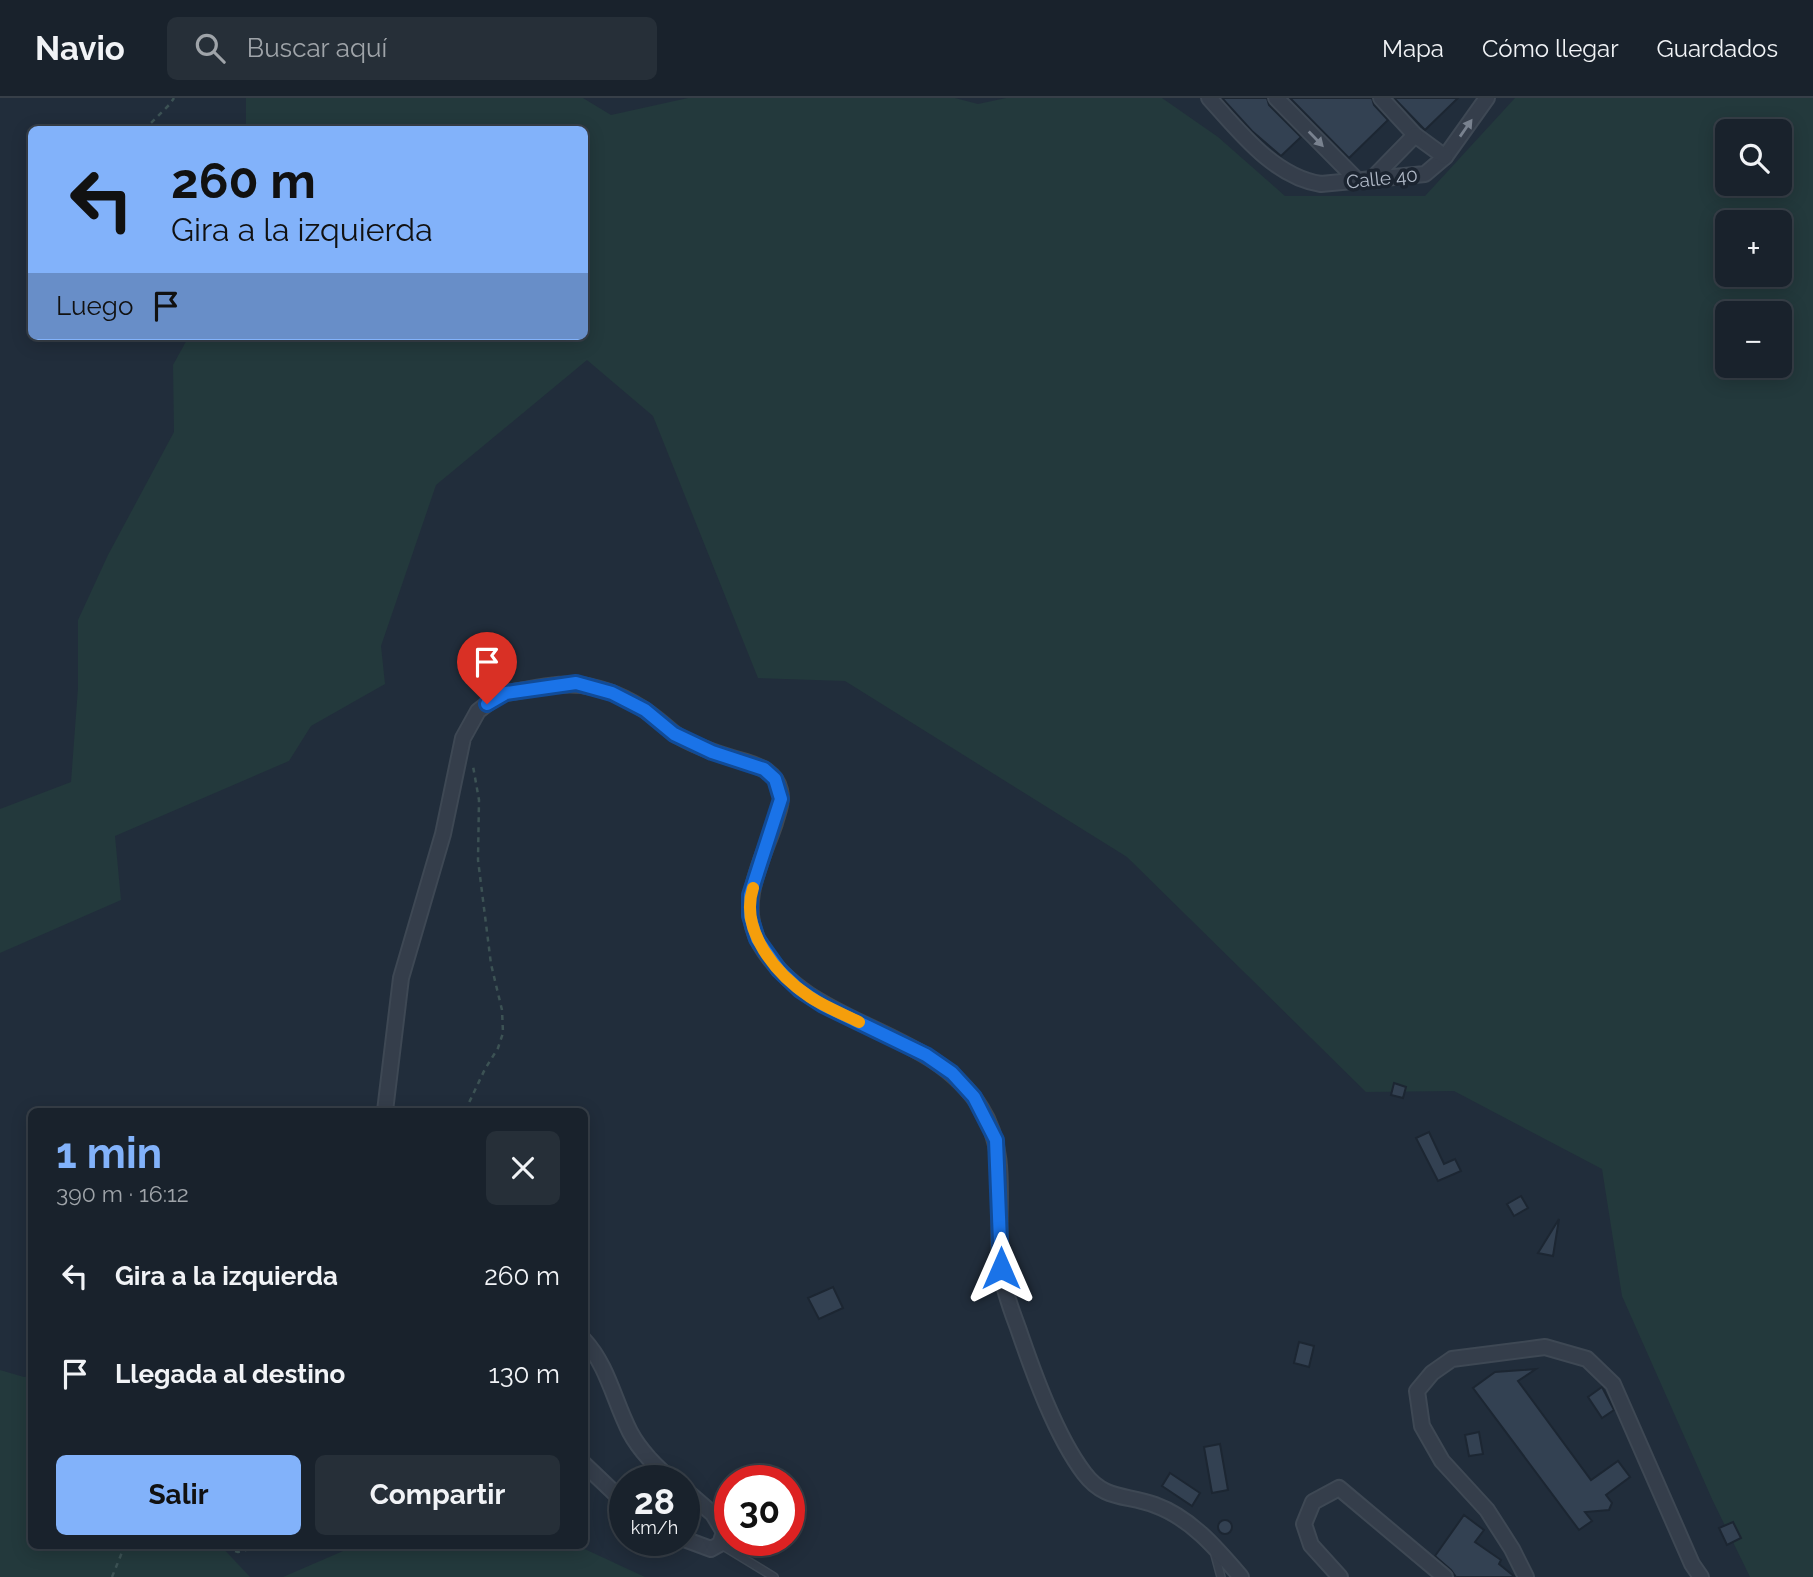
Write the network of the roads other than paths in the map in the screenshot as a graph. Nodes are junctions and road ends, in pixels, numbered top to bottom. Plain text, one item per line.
1 (1209, 98) edge
2 (1276, 98) edge
3 (1381, 98) edge
4 (1485, 99) edge
5 (1415, 135) junction
6 (1445, 157) junction
7 (1373, 178) junction
8 (1357, 180) junction
9 (385, 1108) edge
10 (588, 1344) edge
11 (657, 1465) edge
12 (588, 1468) edge
13 (609, 1488) edge
14 (700, 1503) edge
15 (714, 1515) edge
16 (1212, 1543) junction
17 (740, 1556) edge
18 (774, 1577) edge
19 (1221, 1577) edge
20 (1241, 1577) edge
21 (1340, 1577) edge
22 (1444, 1577) edge
23 (1526, 1577) edge
24 (1701, 1577) edge

1 - 8 street, Calle 40
2 -> 8 street
3 - 5 street
6 -> 4 street, Calle 40
5 - 6 street
5 - 7 street
6 - 7 street, Calle 40
7 - 8 street, Calle 40
9 - 16 street
10 - 11 street
12 - 13 street
14 - 15 street
16 - 19 lane
16 - 20 street
17 - 18 lane
21 - 22 street
23 - 24 street

